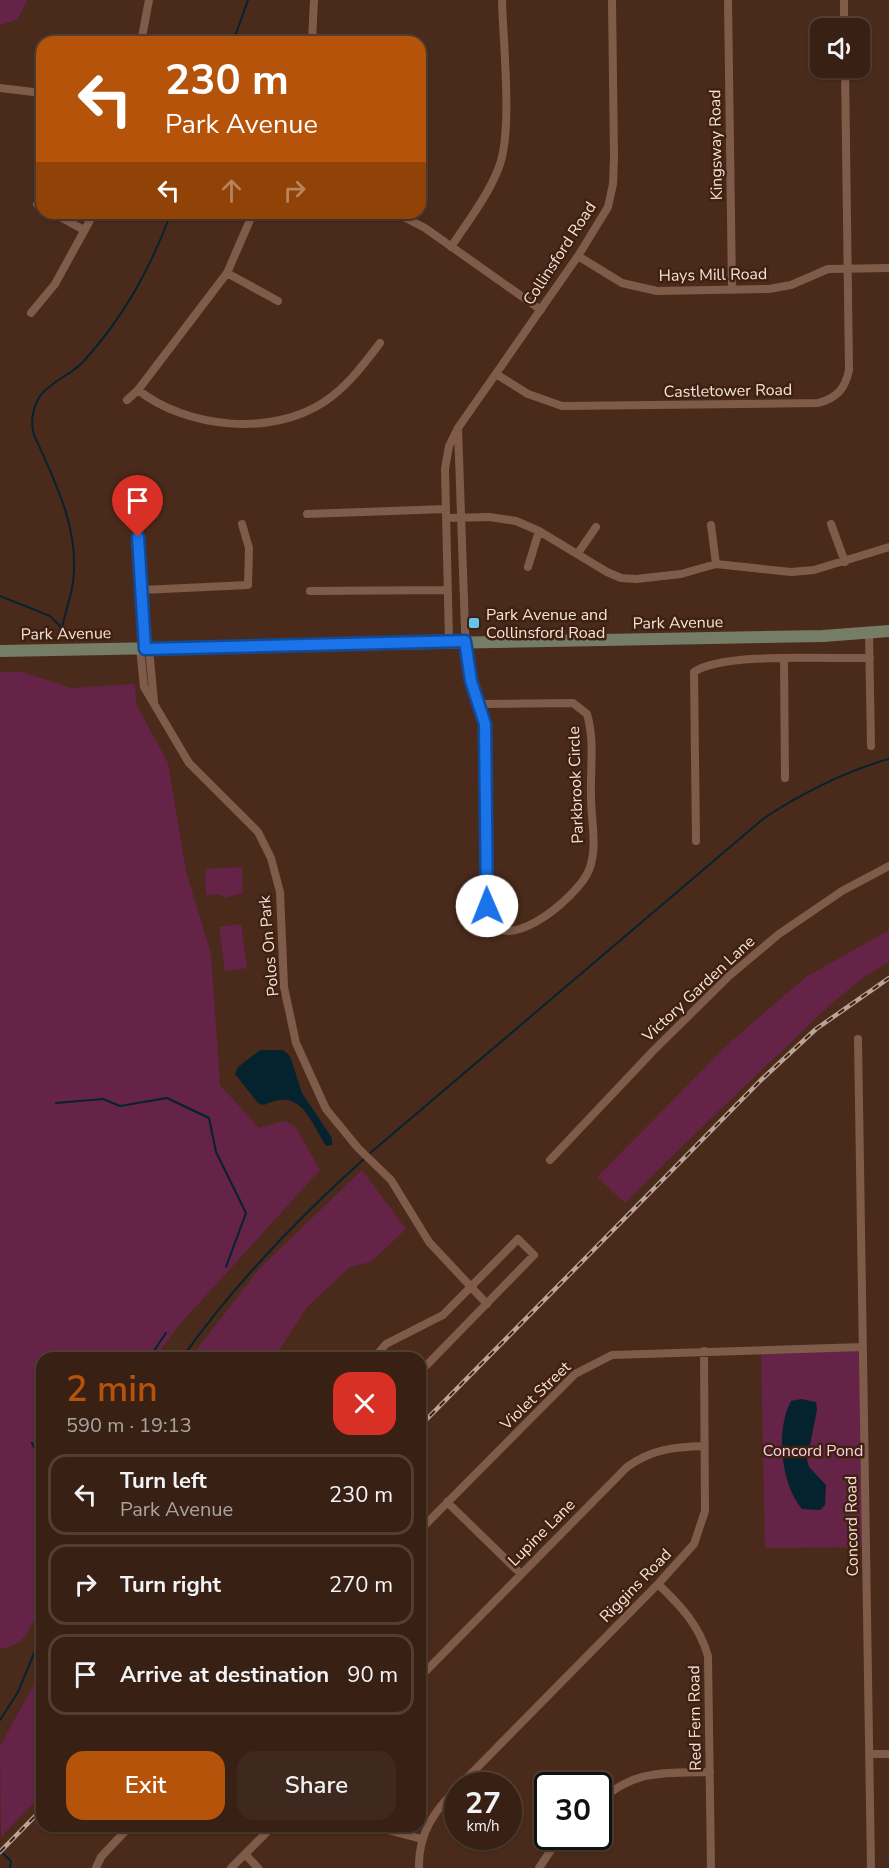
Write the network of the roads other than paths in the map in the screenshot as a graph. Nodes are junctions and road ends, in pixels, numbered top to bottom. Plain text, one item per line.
1 (149, 0) edge
2 (314, 0) edge
3 (502, 0) edge
4 (612, 0) edge
5 (728, 0) edge
6 (844, 0) edge
7 (844, 18) edge
8 (142, 36) edge
9 (312, 36) edge
10 (844, 78) edge
11 (0, 88) edge
12 (36, 92) edge
13 (64, 219) edge
14 (90, 219) edge
15 (250, 219) edge
16 (408, 219) edge
17 (84, 230) junction
18 (451, 247) junction
19 (578, 256) junction
20 (889, 268) edge
21 (848, 269) junction
22 (227, 273) junction
23 (732, 290) junction
24 (278, 301) dead end
25 (541, 310) junction
26 (31, 313) dead end
27 (380, 342) dead end
28 (496, 374) junction
29 (138, 390) junction
30 (127, 400) dead end
31 (458, 428) junction
32 (307, 514) dead end
33 (446, 514) junction
34 (461, 518) junction
35 (242, 524) dead end
36 (831, 524) dead end
37 (711, 525) dead end
38 (137, 527) dead end
39 (596, 527) dead end
40 (539, 531) junction
41 (446, 544) junction
42 (462, 544) junction
43 (889, 547) edge
44 (578, 553) junction
45 (845, 562) junction
46 (716, 564) junction
47 (528, 567) dead end
48 (142, 590) junction
49 (447, 590) junction
50 (310, 591) dead end
51 (889, 631) edge
52 (869, 633) junction
53 (449, 641) junction
54 (465, 641) junction
55 (145, 648) junction
56 (0, 651) edge
57 (870, 658) junction
58 (784, 659) junction
59 (480, 704) junction
60 (871, 746) dead end
61 (785, 778) dead end
62 (696, 841) dead end
63 (889, 866) edge
64 (858, 1039) dead end
65 (550, 1160) dead end
66 (471, 1287) junction
67 (488, 1304) junction
68 (863, 1347) junction
69 (704, 1351) junction
70 (379, 1352) edge
71 (426, 1366) edge
72 (704, 1446) junction
73 (447, 1502) junction
74 (426, 1524) edge
75 (520, 1574) junction
76 (658, 1584) junction
77 (426, 1671) edge
78 (869, 1754) junction
79 (889, 1754) edge
80 (473, 1772) edge
81 (710, 1772) junction
82 (612, 1791) edge
83 (444, 1802) edge
84 (426, 1831) edge
85 (124, 1832) edge
86 (267, 1832) edge
87 (395, 1832) edge
88 (425, 1832) edge
89 (422, 1839) junction
90 (554, 1850) edge
91 (244, 1854) junction
92 (96, 1868) edge
93 (231, 1868) edge
94 (258, 1868) edge
95 (418, 1868) edge
96 (539, 1868) edge
97 (711, 1868) edge
98 (871, 1868) edge

1 - 8 street
2 - 9 street
3 - 18 street
4 - 19 street, Collinsford Road
5 - 23 street, Kingsway Road
6 - 7 street
10 - 21 street, Castletower Road
11 - 12 street
13 - 17 street
14 - 17 street
15 - 22 street
16 - 18 street
17 - 26 street
18 - 25 street
19 - 23 street, Hays Mill Road
19 - 25 street, Collinsford Road
20 - 21 street, Hays Mill Road
21 - 23 street, Hays Mill Road
21 - 28 street, Castletower Road
22 - 24 street
22 - 29 street
25 - 28 street, Collinsford Road
27 - 29 street
28 - 31 street, Collinsford Road
29 - 30 street
31 - 33 street, Collinsford Road
31 - 34 street
32 - 33 street
33 - 34 street
33 - 41 street, Collinsford Road
34 - 40 street
34 - 42 street
35 - 48 street
36 - 45 street
37 - 46 street
38 - 48 street, Polos On Park
39 - 44 street
40 - 44 street
40 - 47 street
41 - 42 street
41 - 49 street, Collinsford Road
42 - 54 street
43 - 45 street
44 - 46 street
45 - 46 street
48 - 55 street, Polos On Park
49 - 50 street
49 - 53 street, Collinsford Road
51 - 52 main road, Park Avenue
52 - 54 main road, Park Avenue
52 - 57 street
53 - 54 main road, Park Avenue
53 - 55 main road, Park Avenue
54 - 59 street, Parkbrook Circle
55 - 56 main road, Park Avenue
55 - 66 street, Polos On Park
57 - 58 street
57 - 60 street
58 - 61 street
58 - 62 street
59 - 59 street, Parkbrook Circle
63 - 65 street, Victory Garden Lane
64 - 68 street, Concord Road
66 - 67 street, Polos On Park
66 - 67 street
66 - 70 street
67 - 71 street
68 - 69 street, Violet Street
68 - 78 street, Concord Road
69 - 72 street, Riggins Road
69 - 73 street, Violet Street
72 - 75 street, Lupine Lane
72 - 76 street, Riggins Road
73 - 74 street, Violet Street
73 - 75 street
75 - 77 street, Lupine Lane
76 - 80 street, Riggins Road
76 - 81 street, Red Fern Road
78 - 79 street
78 - 98 street, Concord Road
81 - 82 street
81 - 97 street, Red Fern Road
83 - 84 street, Riggins Road
85 - 92 street
86 - 91 street
87 - 89 street
88 - 89 street, Riggins Road
89 - 95 street, Riggins Road
90 - 96 street
91 - 93 street
91 - 94 street

